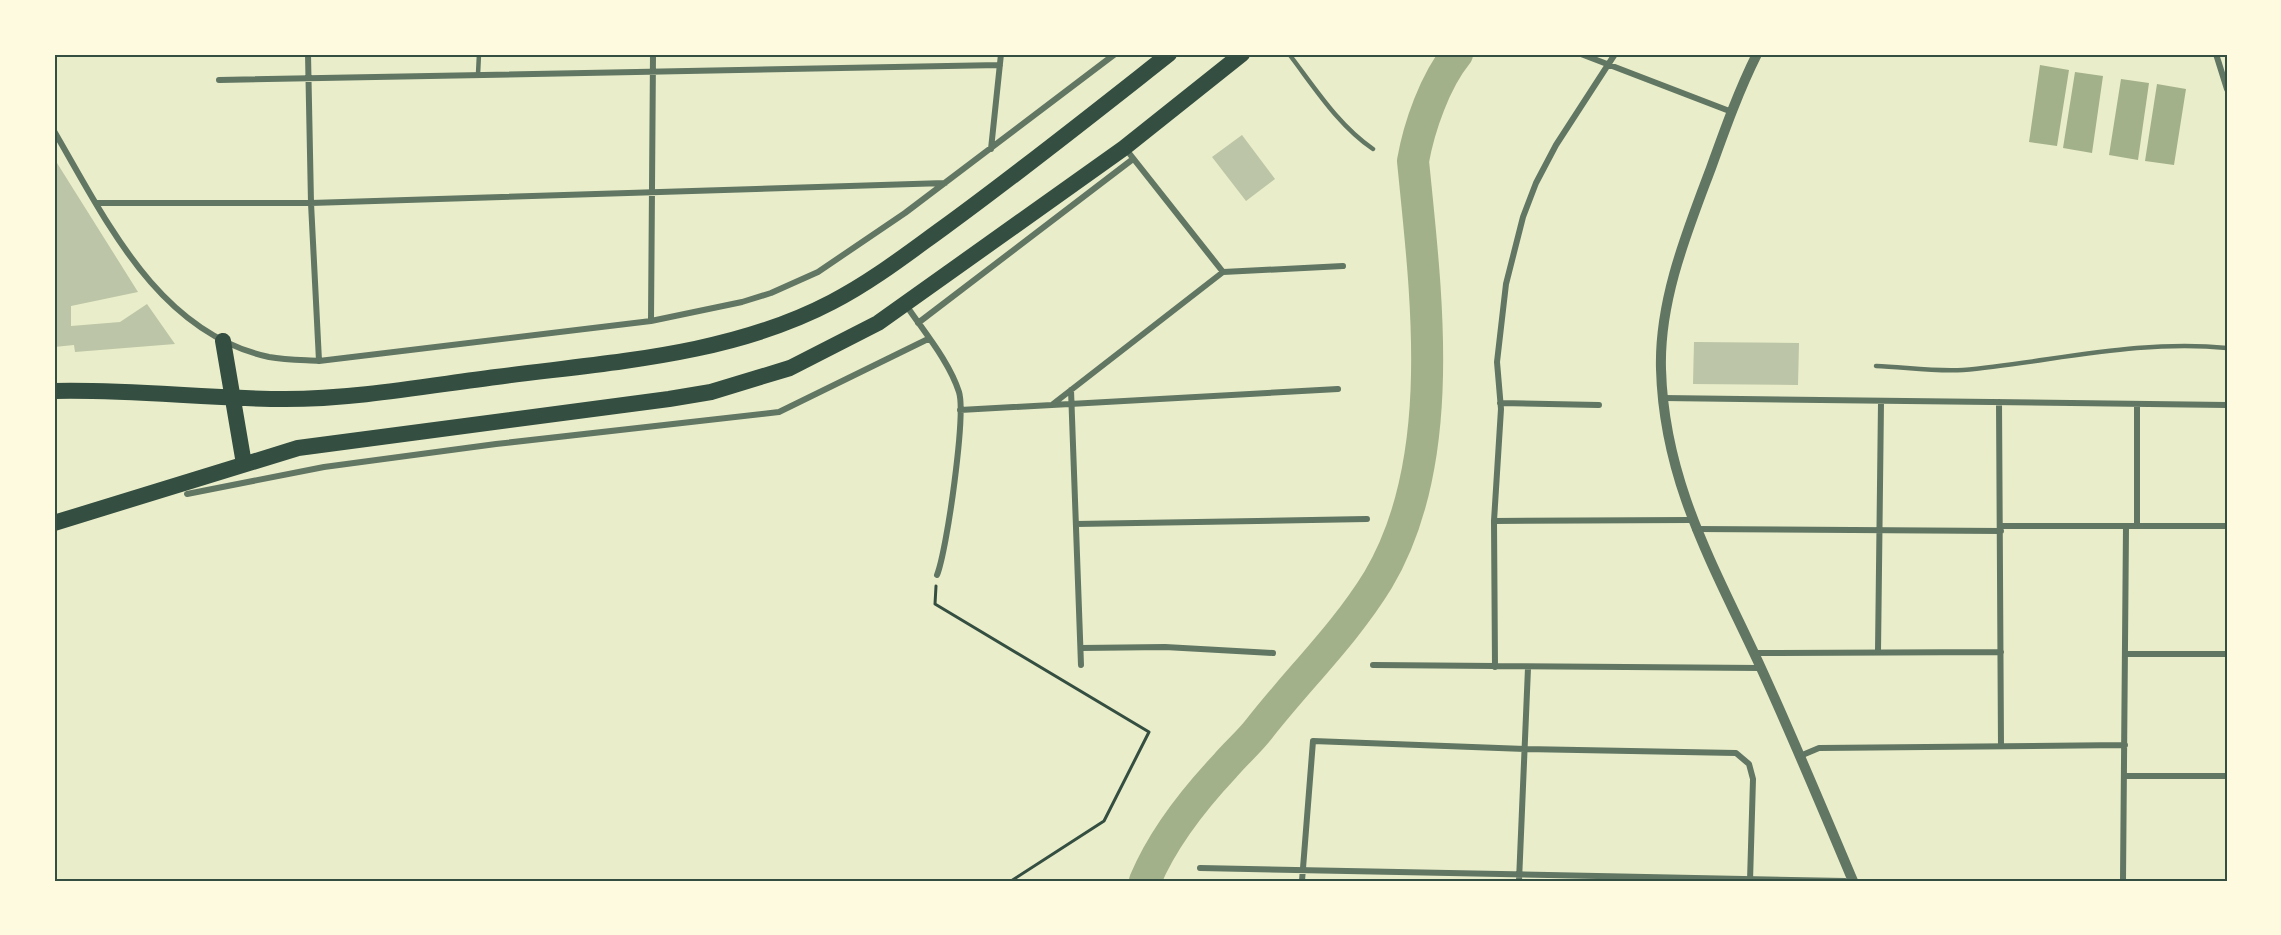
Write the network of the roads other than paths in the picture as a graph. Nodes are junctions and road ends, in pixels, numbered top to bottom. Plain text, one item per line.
1 (308, 54) edge
2 (478, 54) edge
3 (653, 54) edge
4 (1002, 54) edge
5 (1115, 54) edge
6 (1169, 54) edge
7 (1242, 54) edge
8 (1289, 54) edge
9 (1581, 54) edge
10 (1615, 54) edge
11 (1758, 54) edge
12 (2216, 54) edge
13 (1000, 65) junction
14 (1606, 65) junction
15 (653, 72) junction
16 (478, 74) junction
17 (309, 77) junction
18 (219, 80) dead end
19 (2227, 89) edge
20 (1732, 112) junction
21 (54, 131) edge
22 (992, 149) junction
23 (1373, 149) dead end
24 (1129, 153) junction
25 (945, 183) junction
26 (652, 192) junction
27 (96, 203) junction
28 (311, 203) junction
29 (1343, 266) dead end
30 (1223, 272) junction
31 (906, 304) junction
32 (651, 321) junction
33 (918, 323) junction
34 (928, 339) junction
35 (223, 341) junction
36 (2227, 348) edge
37 (320, 361) junction
38 (1876, 366) dead end
39 (1338, 389) dead end
40 (1071, 390) junction
41 (54, 391) edge
42 (232, 397) junction
43 (1663, 398) junction
44 (1881, 402) junction
45 (2000, 402) junction
46 (1500, 403) junction
47 (1072, 404) junction
48 (2137, 404) junction
49 (1052, 405) junction
50 (1599, 405) dead end
51 (2227, 405) edge
52 (960, 410) junction
53 (243, 464) junction
54 (187, 494) dead end
55 (1367, 519) dead end
56 (1494, 521) junction
57 (54, 523) edge
58 (1076, 524) junction
59 (1693, 525) junction
60 (2126, 526) junction
61 (2137, 526) junction
62 (2227, 526) edge
63 (2001, 528) junction
64 (1880, 530) junction
65 (937, 575) road end
66 (1081, 648) junction
67 (1753, 652) junction
68 (1878, 652) junction
69 (2001, 652) junction
70 (1273, 653) dead end
71 (2125, 654) junction
72 (2227, 654) edge
73 (1373, 664) dead end
74 (1081, 665) dead end
75 (1495, 667) junction
76 (1528, 668) junction
77 (1761, 668) junction
78 (2125, 745) junction
79 (2001, 746) junction
80 (1525, 749) junction
81 (1799, 756) junction
82 (2124, 776) junction
83 (2227, 776) edge
84 (1200, 868) dead end
85 (1302, 871) junction
86 (1519, 878) edge
87 (1750, 880) edge
88 (1302, 881) edge
89 (1845, 881) edge
90 (1853, 881) edge
91 (2124, 881) edge

1 - 17 street
2 - 16 lane
3 - 15 street
4 - 13 street
5 - 22 street
6 - 42 highway
7 - 24 highway
8 - 23 lane
9 - 14 street
10 - 14 street
11 - 20 street
12 - 19 street
13 - 15 street
13 - 22 street
14 - 20 street
14 - 46 street
15 - 16 street
15 - 26 street
16 - 17 street
17 - 18 street
17 - 28 street
20 - 43 street
21 - 27 street
22 - 25 street
24 - 30 street
24 - 31 highway
24 - 33 street
25 - 26 street
25 - 32 street
26 - 28 street
26 - 32 street
27 - 28 street
27 - 35 street
28 - 37 street
29 - 30 street
30 - 40 street
31 - 33 street
31 - 53 highway
32 - 37 street
33 - 34 street
34 - 52 street
34 - 54 street
35 - 37 street
35 - 42 highway
36 - 38 lane
39 - 47 street
40 - 47 street
40 - 49 street
41 - 42 highway
42 - 53 highway
43 - 44 street
43 - 59 street
44 - 45 street
44 - 64 street
45 - 48 street
45 - 63 street
46 - 50 street
46 - 56 street
47 - 49 street
47 - 58 street
48 - 51 street
48 - 61 street
49 - 52 street
52 - 65 street
53 - 57 highway
55 - 58 street
56 - 59 street
56 - 75 street
58 - 66 street
59 - 64 street
59 - 67 street
60 - 61 street
60 - 63 street
60 - 71 street
61 - 62 street
63 - 64 street
63 - 69 street
64 - 68 street
66 - 70 street
66 - 74 street
67 - 68 street
67 - 77 street
68 - 69 street
69 - 79 street
71 - 72 street
71 - 78 street
73 - 75 street
75 - 76 street
76 - 77 street
76 - 80 street
77 - 81 street
78 - 79 street
78 - 82 street
79 - 81 street
80 - 85 street
80 - 86 street
80 - 87 street
81 - 90 street
82 - 83 street
82 - 91 street
84 - 85 street
85 - 86 street
85 - 88 street
86 - 87 street
87 - 89 street

